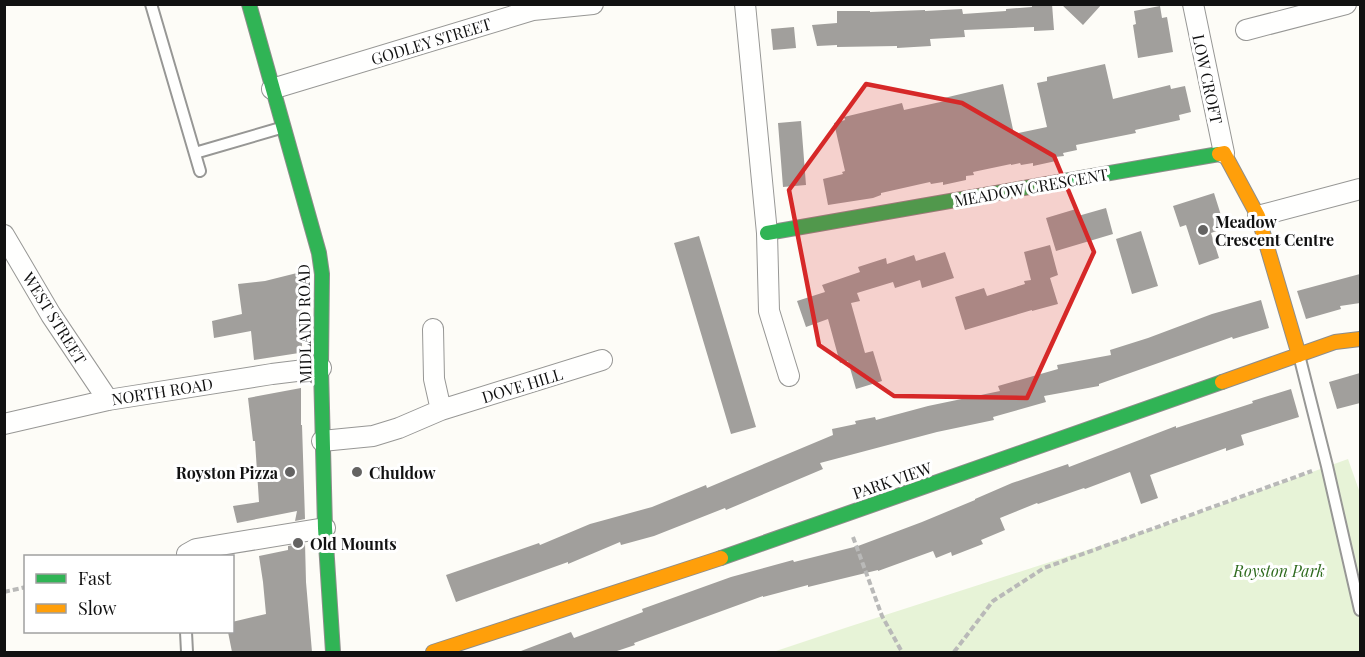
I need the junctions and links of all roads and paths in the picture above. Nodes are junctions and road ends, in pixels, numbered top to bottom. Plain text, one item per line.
1 (151, 4) edge
2 (249, 4) edge
3 (593, 4) edge
4 (745, 4) edge
5 (1192, 4) edge
6 (1346, 4) edge
7 (1246, 30) dead end
8 (273, 89) junction
9 (284, 126) junction
10 (195, 153) junction
11 (1224, 153) junction
12 (200, 171) dead end
13 (1360, 189) edge
14 (1258, 216) junction
15 (767, 233) junction
16 (4, 235) edge
17 (433, 329) dead end
18 (1360, 339) edge
19 (1299, 355) junction
20 (602, 360) dead end
21 (321, 368) junction
22 (789, 376) dead end
23 (108, 400) junction
24 (441, 410) junction
25 (4, 424) edge
26 (322, 441) junction
27 (1327, 466) junction
28 (845, 514) junction
29 (325, 528) junction
30 (186, 555) edge
31 (24, 587) edge
32 (4, 592) edge
33 (1360, 610) edge
34 (186, 633) edge
35 (187, 652) edge
36 (333, 652) edge
37 (433, 652) edge
38 (902, 652) edge
39 (954, 652) edge

1 - 10 lane
2 - 8 street, MIDLAND ROAD
3 - 8 street, GODLEY STREET
4 - 15 street
5 - 11 street, LOW CROFT
6 - 7 street
8 - 9 street, MIDLAND ROAD
9 - 10 lane
9 - 21 street, MIDLAND ROAD
10 - 12 lane
11 - 14 street
11 - 15 street, MEADOW CRESCENT
13 - 14 street
14 - 19 street
15 - 22 street
16 - 23 street, WEST STREET
17 - 24 street
18 - 19 street, PARK VIEW
19 - 27 lane
19 - 28 street, PARK VIEW
20 - 24 street, DOVE HILL
21 - 23 street, NORTH ROAD
21 - 26 street, MIDLAND ROAD
23 - 25 street, NORTH ROAD
24 - 26 street, DOVE HILL
26 - 29 street, MIDLAND ROAD
27 - 33 lane
27 - 39 path
28 - 37 street, PARK VIEW
28 - 38 path
29 - 30 street
29 - 36 street, MIDLAND ROAD
31 - 32 path
34 - 35 lane

